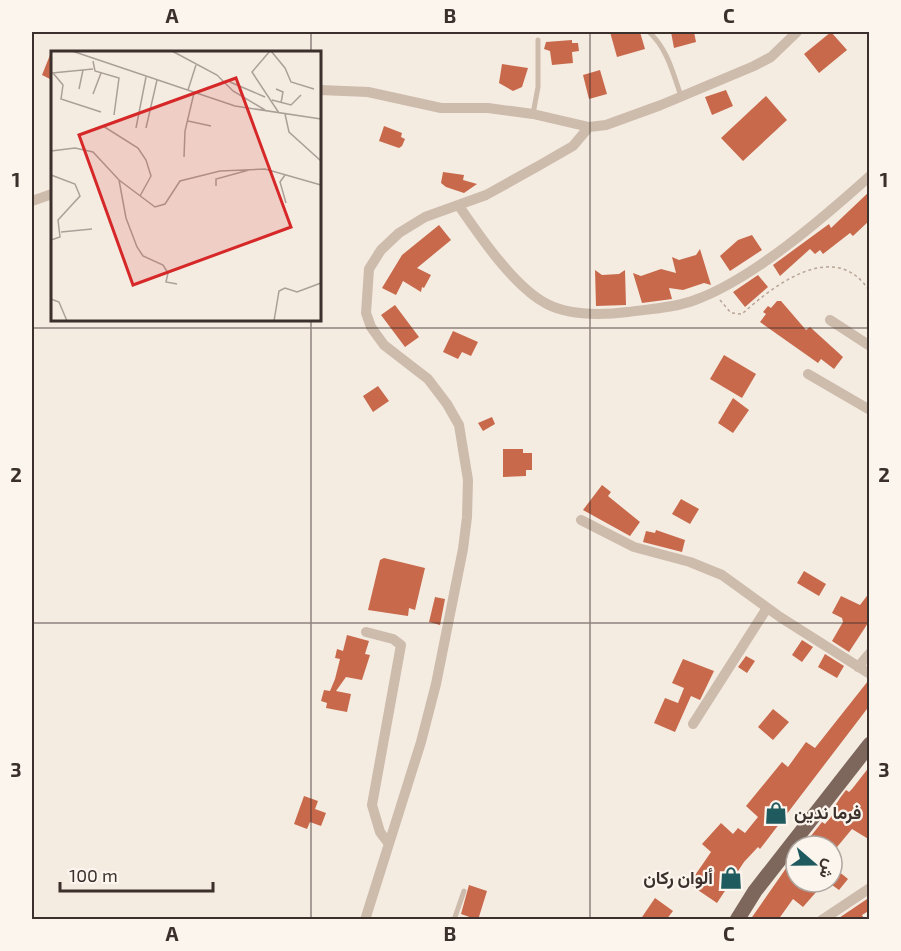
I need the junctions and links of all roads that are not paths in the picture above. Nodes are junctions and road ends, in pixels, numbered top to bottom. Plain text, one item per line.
1 (649, 32) edge
2 (797, 32) edge
3 (538, 40) dead end
4 (321, 90) edge
5 (681, 96) junction
6 (533, 114) junction
7 (589, 127) junction
8 (870, 176) edge
9 (51, 194) edge
10 (32, 201) edge
11 (459, 206) junction
12 (830, 320) dead end
13 (870, 346) edge
14 (808, 374) dead end
15 (870, 410) edge
16 (581, 520) dead end
17 (767, 608) junction
18 (366, 632) dead end
19 (870, 654) edge
20 (858, 667) junction
21 (870, 674) edge
22 (693, 724) dead end
23 (870, 744) edge
24 (389, 844) junction
25 (870, 888) edge
26 (464, 891) dead end
27 (365, 920) edge
28 (453, 920) edge
29 (737, 920) edge
30 (822, 920) edge

1 - 5 lane
2 - 5 street
3 - 6 lane
4 - 6 street
5 - 7 street
6 - 7 street
7 - 11 street
8 - 11 street
9 - 10 street
11 - 24 street
12 - 13 street
14 - 15 street
16 - 17 street
17 - 20 street
17 - 22 street
18 - 24 street
19 - 20 street
20 - 21 street
23 - 29 main road
24 - 27 street
25 - 30 street
26 - 28 lane

